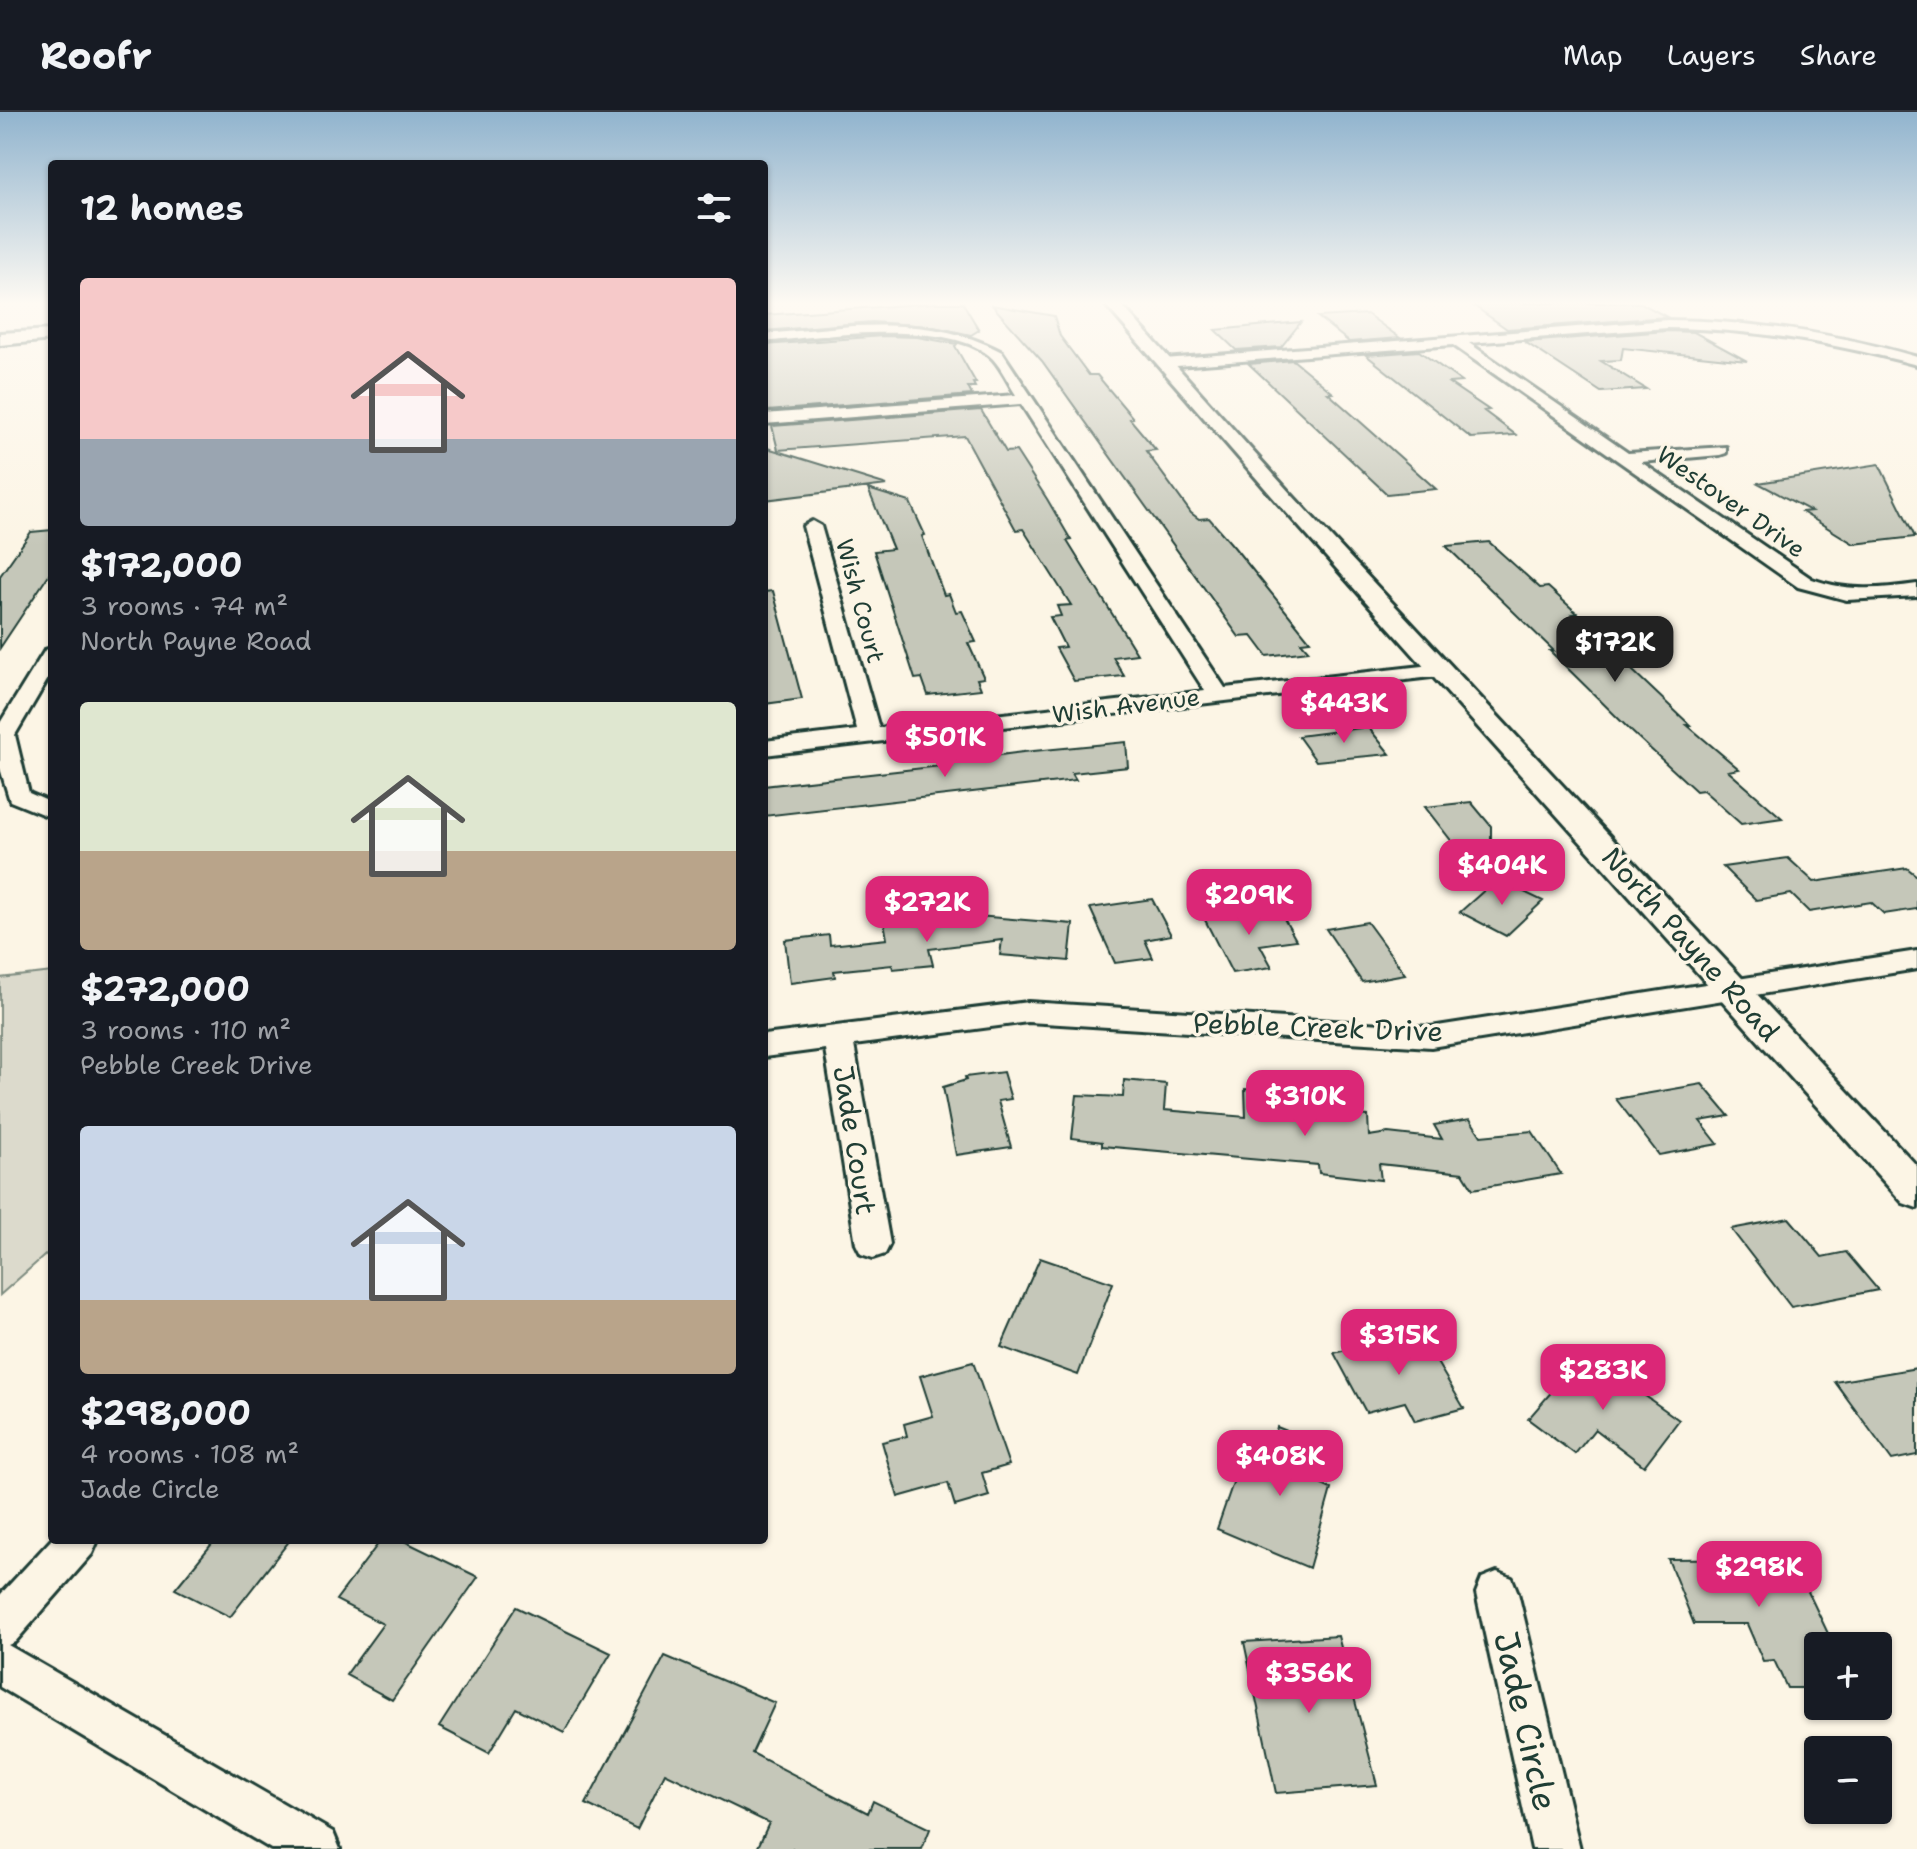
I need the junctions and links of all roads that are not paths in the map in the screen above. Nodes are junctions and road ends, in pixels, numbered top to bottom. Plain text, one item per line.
1 (1016, 384) edge
2 (1183, 384) edge
3 (1519, 384) edge
4 (1026, 399) junction
5 (768, 419) edge
6 (1720, 450) dead end
7 (1627, 458) junction
8 (812, 526) dead end
9 (1917, 590) edge
10 (48, 661) edge
11 (1440, 670) junction
12 (1219, 695) junction
13 (870, 736) junction
14 (768, 748) edge
15 (48, 810) edge
16 (1917, 960) edge
17 (1735, 991) junction
18 (838, 1035) junction
19 (768, 1045) edge
20 (1917, 1192) edge
21 (873, 1244) dead end
22 (74, 1544) edge
23 (1497, 1593) dead end
24 (0, 1627) edge
25 (0, 1663) edge
26 (316, 1849) edge
27 (1556, 1849) edge

1 - 4 street
2 - 11 street, North Payne Road
3 - 7 street, Westover Drive
4 - 5 street
4 - 12 street
6 - 7 street
7 - 9 street, Westover Drive
8 - 13 street, Wish Court
10 - 15 street
11 - 12 street, Wish Avenue
11 - 17 street, North Payne Road
12 - 13 street, Wish Avenue
13 - 14 street, Wish Avenue
16 - 17 street, Pebble Creek Drive
17 - 18 street, Pebble Creek Drive
17 - 20 street, North Payne Road
18 - 19 street, Pebble Creek Drive
18 - 21 street, Jade Court
22 - 24 street
23 - 27 street, Jade Circle
25 - 26 street

